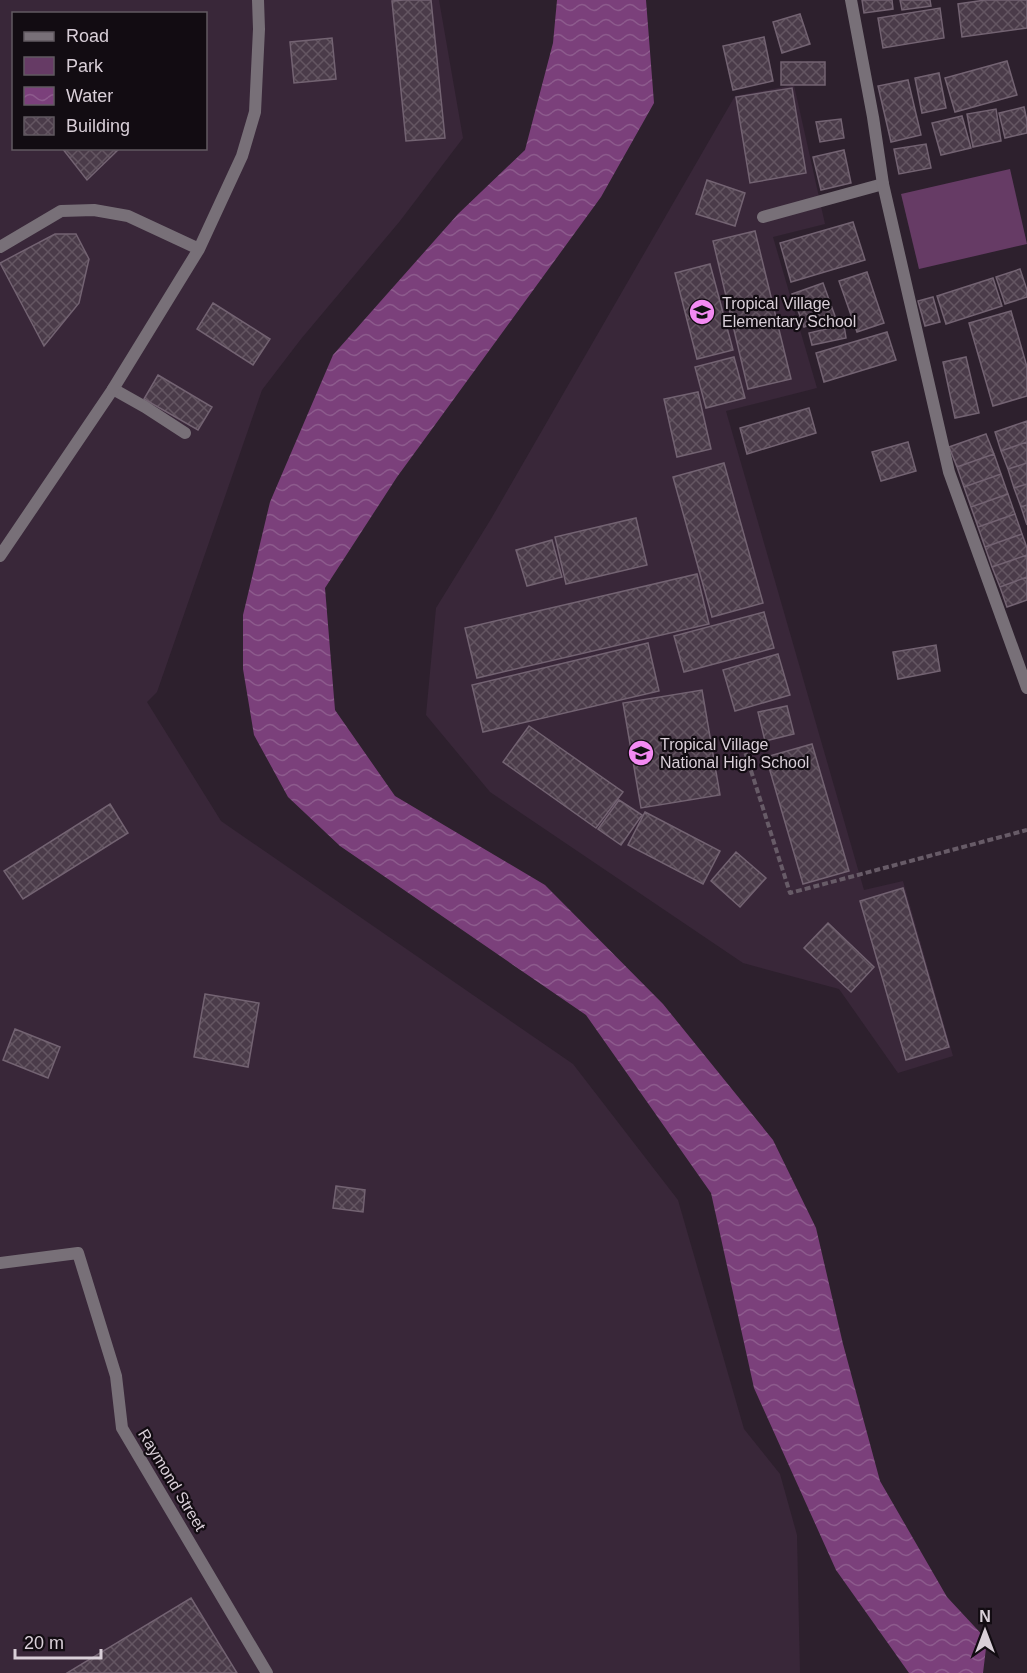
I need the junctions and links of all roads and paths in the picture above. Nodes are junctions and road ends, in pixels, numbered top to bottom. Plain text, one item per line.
1 (258, 0) edge
2 (851, 0) edge
3 (883, 184) junction
4 (763, 217) dead end
5 (0, 247) edge
6 (199, 249) junction
7 (113, 389) junction
8 (185, 433) dead end
9 (0, 556) edge
10 (1027, 688) edge
11 (740, 736) dead end
12 (1027, 830) edge
13 (0, 1263) edge
14 (267, 1673) edge

1 - 6 street
2 - 3 street
3 - 4 street
3 - 10 street
5 - 6 street
6 - 7 street
7 - 8 street
7 - 9 street
11 - 12 path
13 - 14 street, Raymond Street

